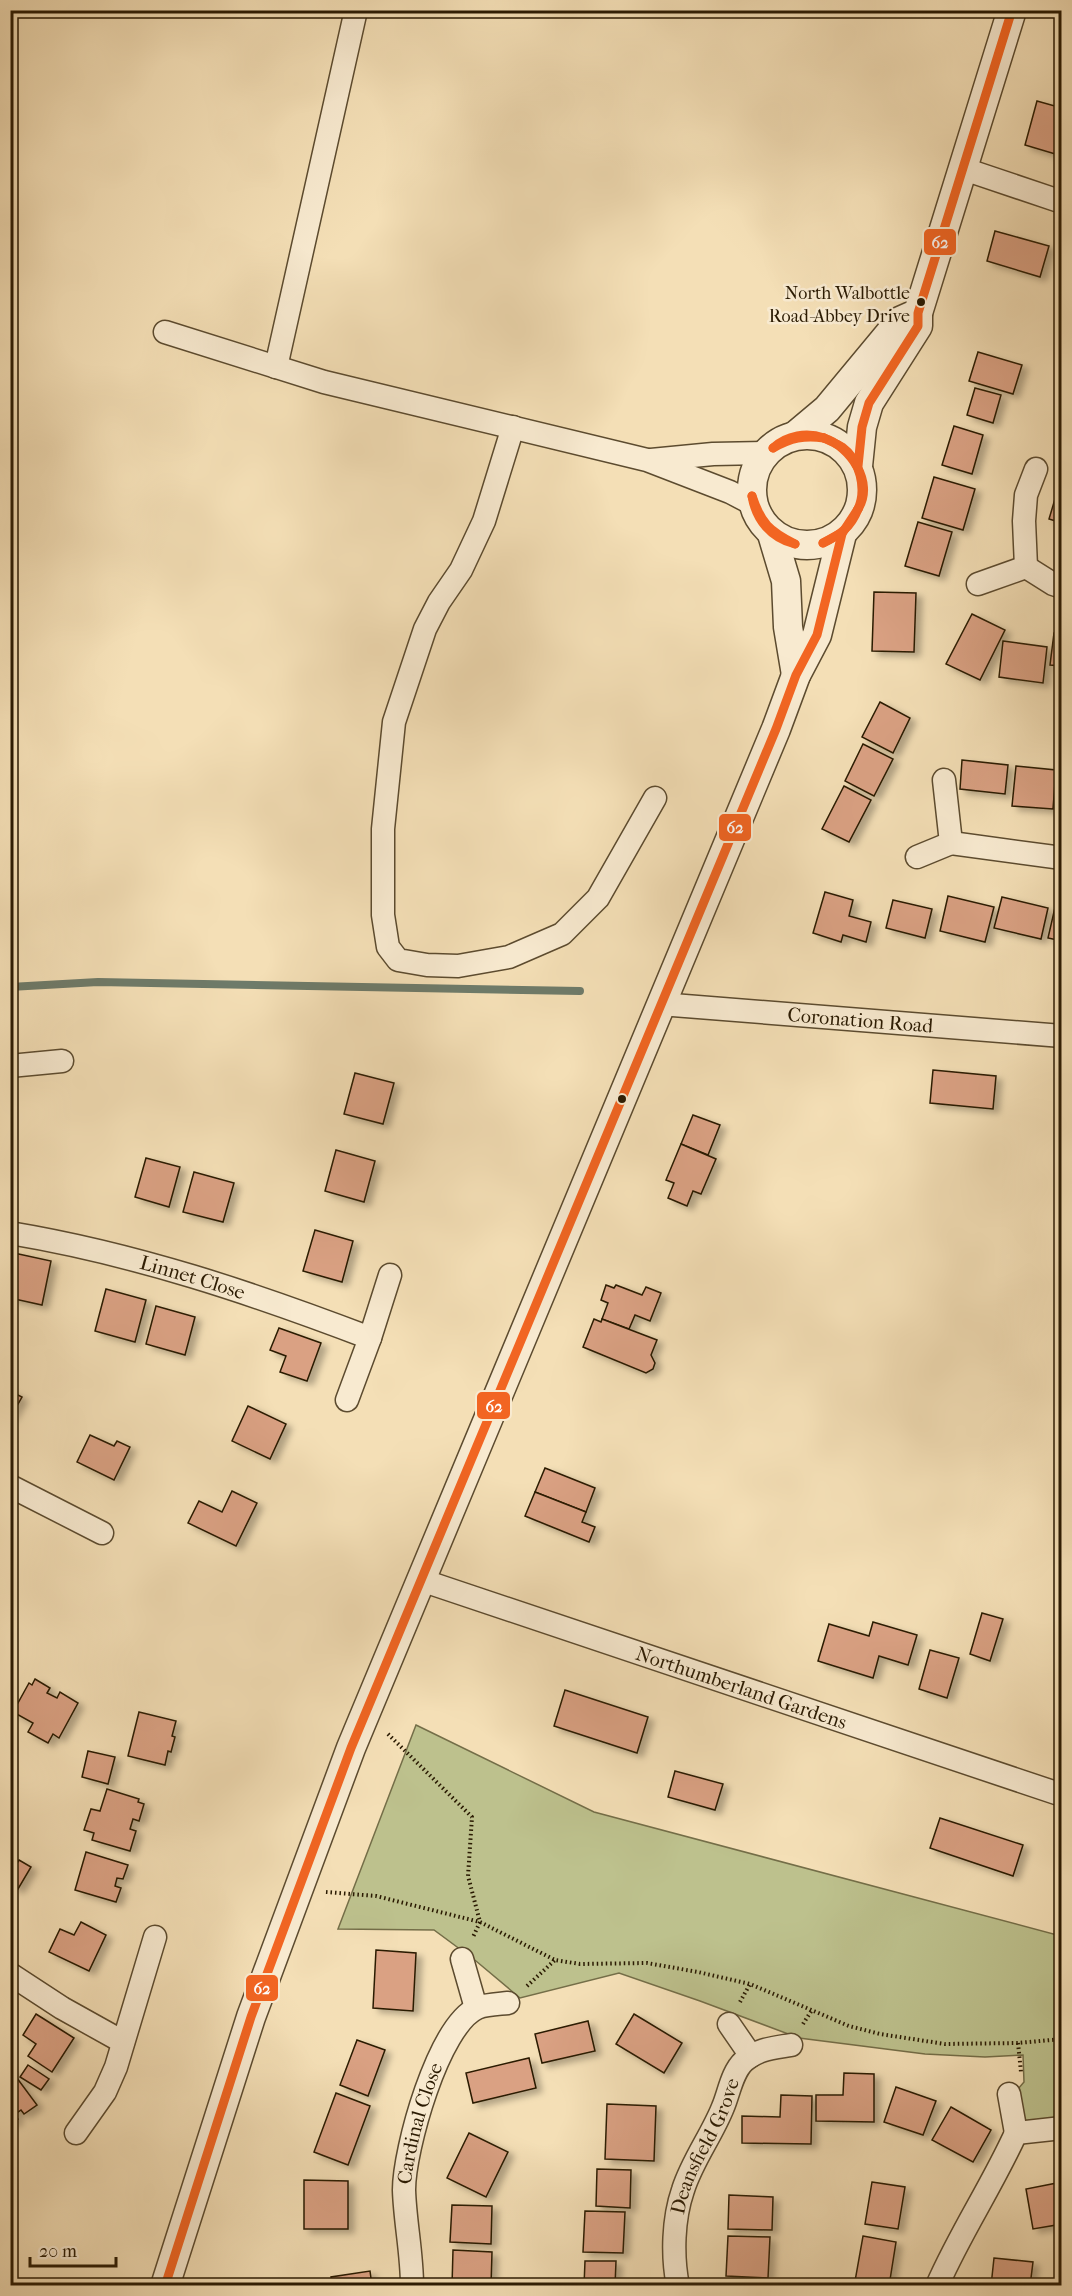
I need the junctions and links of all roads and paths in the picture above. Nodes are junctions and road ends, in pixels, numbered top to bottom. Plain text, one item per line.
1 (356, 10) edge
2 (1012, 10) edge
3 (961, 168) junction
4 (1062, 202) edge
5 (918, 313) junction
6 (165, 332) dead end
7 (276, 367) junction
8 (513, 427) junction
9 (796, 435) junction
10 (765, 453) junction
11 (647, 460) junction
12 (858, 466) junction
13 (1035, 469) dead end
14 (753, 504) junction
15 (772, 534) junction
16 (842, 534) junction
17 (1026, 567) junction
18 (978, 585) dead end
19 (1062, 587) edge
20 (796, 675) junction
21 (944, 780) dead end
22 (655, 798) dead end
23 (951, 843) junction
24 (917, 857) dead end
25 (1062, 858) edge
26 (660, 1004) junction
27 (1062, 1036) edge
28 (62, 1061) dead end
29 (10, 1066) edge
30 (10, 1233) edge
31 (390, 1275) dead end
32 (370, 1338) junction
33 (347, 1400) dead end
34 (10, 1486) edge
35 (102, 1533) dead end
36 (421, 1580) junction
37 (366, 1712) junction
38 (1062, 1796) edge
39 (299, 1887) junction
40 (480, 1922) junction
41 (155, 1937) dead end
42 (462, 1959) joint
43 (555, 1960) junction
44 (10, 1974) edge
45 (508, 2003) joint
46 (476, 2008) junction
47 (729, 2024) dead end
48 (1062, 2039) edge
49 (123, 2043) junction
50 (791, 2045) dead end
51 (751, 2056) junction
52 (1009, 2094) dead end
53 (1062, 2128) edge
54 (76, 2133) dead end
55 (1016, 2133) junction
56 (165, 2286) edge
57 (412, 2286) edge
58 (678, 2286) edge
59 (937, 2286) edge

1 - 7 street
2 - 3 street
3 - 4 street
3 - 5 street
5 - 9 street
5 - 12 street
6 - 7 street
7 - 8 street
8 - 11 street
8 - 22 street
9 - 10 street
9 - 12 street
10 - 11 street
10 - 14 street
11 - 14 street
12 - 16 street
13 - 17 street
14 - 15 street
15 - 16 street
15 - 20 street
16 - 20 street
17 - 18 street
17 - 19 street
20 - 26 street
21 - 23 street
23 - 24 street
23 - 25 street
26 - 27 street, Coronation Road
26 - 36 street
28 - 29 street
30 - 32 street, Linnet Close
31 - 32 street
32 - 33 street
34 - 35 street
36 - 37 street
36 - 38 street, Northumberland Gardens
37 - 39 street
37 - 40 path
39 - 40 path
39 - 56 street
40 - 42 path
40 - 43 path
41 - 49 street
42 - 46 street
43 - 45 path
43 - 48 path
44 - 49 street
45 - 46 street
46 - 57 street, Cardinal Close
47 - 51 street
49 - 54 street
50 - 51 street, Deansfield Grove
51 - 58 street, Deansfield Grove
52 - 55 street
53 - 55 street
55 - 59 street

